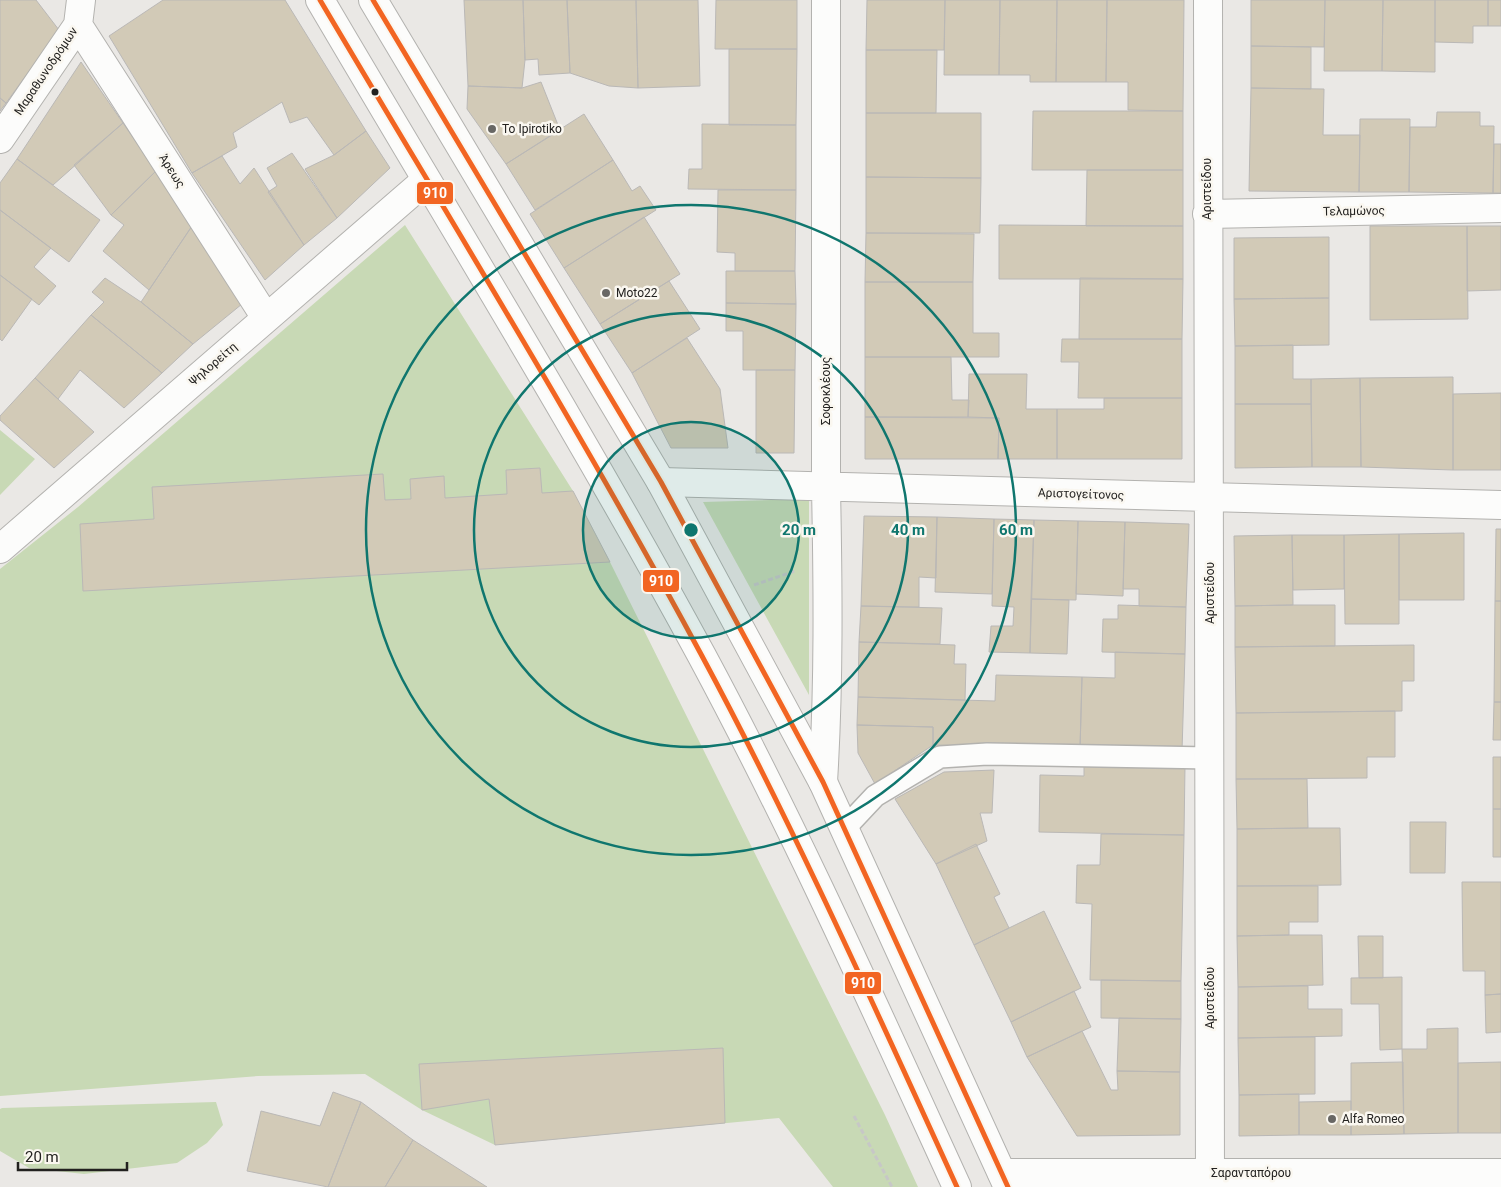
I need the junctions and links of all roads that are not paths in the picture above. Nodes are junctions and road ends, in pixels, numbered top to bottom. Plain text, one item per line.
1 (320, 0) edge
2 (373, 0) edge
3 (826, 0) edge
4 (1208, 0) edge
5 (80, 12) edge
6 (0, 139) edge
7 (426, 180) junction
8 (1501, 208) edge
9 (1207, 214) junction
10 (266, 318) junction
11 (661, 482) junction
12 (826, 488) junction
13 (1210, 498) junction
14 (1501, 505) edge
15 (0, 549) edge
16 (1210, 758) junction
17 (823, 782) junction
18 (844, 829) junction
19 (1501, 1173) edge
20 (1005, 1180) edge
21 (1210, 1180) edge
22 (957, 1187) edge

1 - 7 street
2 - 11 street
3 - 12 street, Σοφοκλέους
4 - 9 street, Αριστείδου
5 - 6 street, Μαραθωνοδρόμων
5 - 10 street, Άρεως
7 - 10 street, Ψηλορείτη
7 - 22 street
8 - 9 street, Τελαμώνος
9 - 13 street, Αριστείδου
10 - 15 street, Ψηλορείτη
11 - 12 street, Αριστογείτονος
11 - 17 street
12 - 13 street, Αριστογείτονος
12 - 17 street, Σοφοκλέους
13 - 14 street, Αριστογείτονος
13 - 16 street, Αριστείδου
16 - 18 lane
16 - 21 street, Αριστείδου
17 - 18 street
18 - 20 street
19 - 21 street, Σαρανταπόρου
20 - 21 street, Σαρανταπόρου

